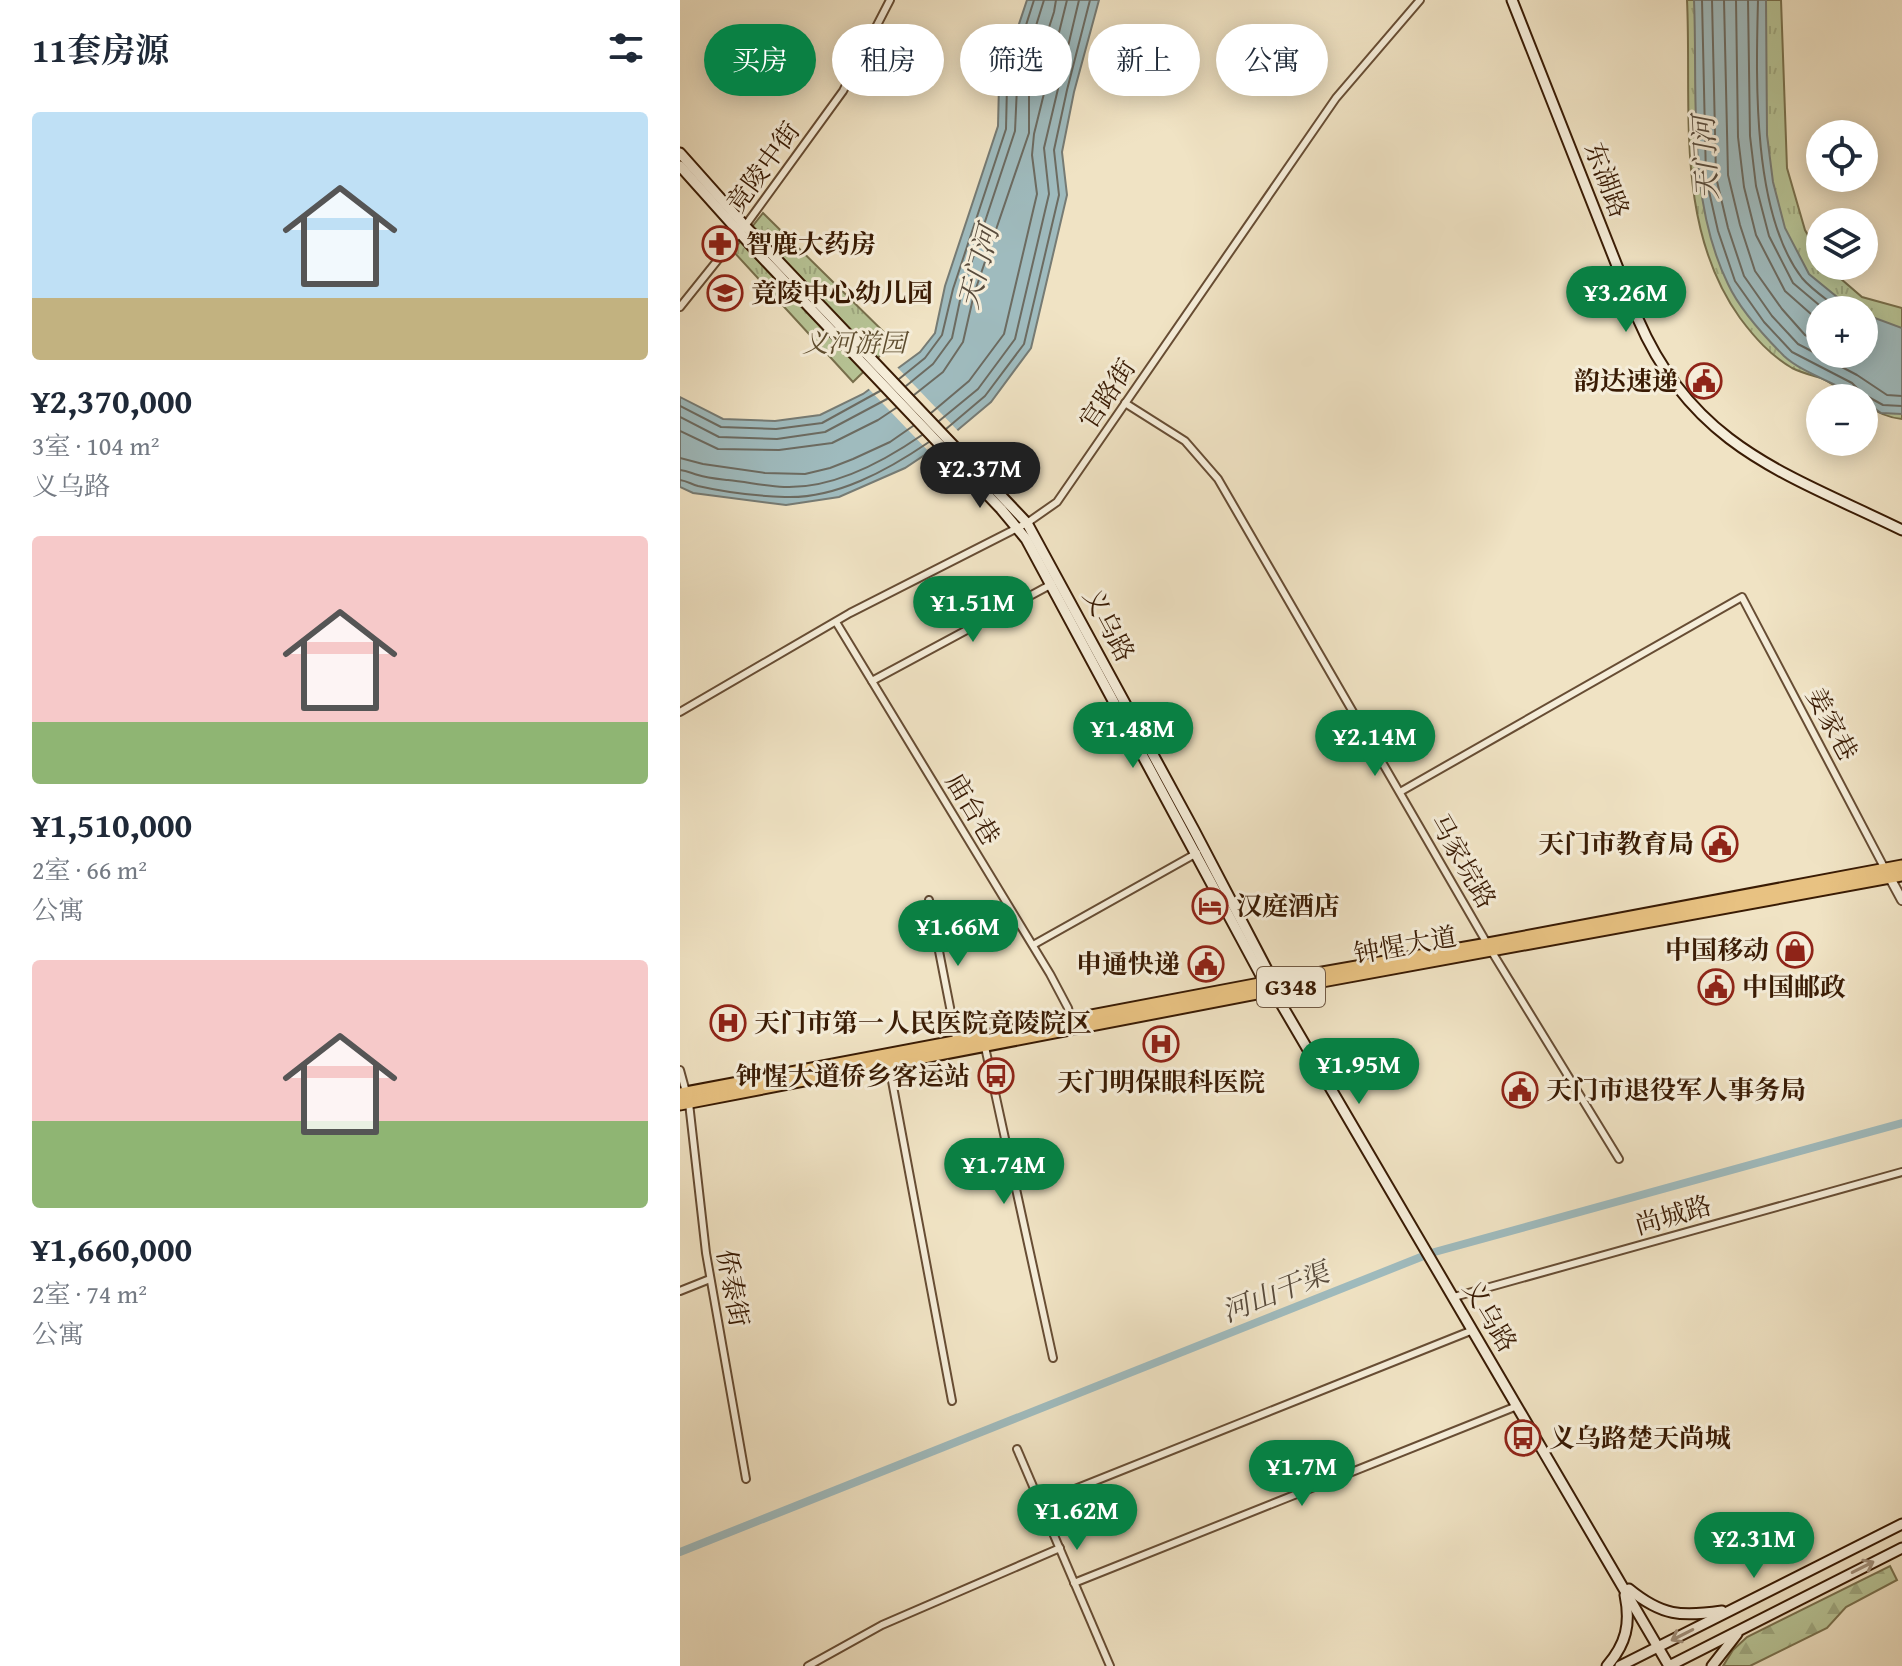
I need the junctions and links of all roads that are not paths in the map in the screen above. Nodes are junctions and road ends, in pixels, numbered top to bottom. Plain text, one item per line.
1 (890, 0) edge
2 (1420, 0) edge
3 (1512, 0) edge
4 (1519, 0) edge
5 (680, 153) edge
6 (680, 166) edge
7 (742, 230) junction
8 (680, 307) edge
9 (1125, 403) junction
10 (1022, 526) junction
11 (1902, 527) edge
12 (1055, 582) junction
13 (836, 622) junction
14 (872, 681) junction
15 (680, 712) edge
16 (1400, 792) junction
17 (1200, 851) junction
18 (1902, 859) edge
19 (1902, 866) edge
20 (1892, 875) edge
21 (929, 900) dead end
22 (1902, 900) edge
23 (1624, 923) junction
24 (1033, 945) junction
25 (1490, 948) junction
26 (1270, 985) junction
27 (1200, 1000) junction
28 (1071, 1018) junction
29 (956, 1040) junction
30 (985, 1050) junction
31 (890, 1068) junction
32 (680, 1070) edge
33 (684, 1098) edge
34 (1619, 1159) dead end
35 (1902, 1172) edge
36 (710, 1279) junction
37 (680, 1291) edge
38 (1454, 1297) junction
39 (1473, 1330) junction
40 (1053, 1358) dead end
41 (952, 1401) dead end
42 (1517, 1405) junction
43 (1017, 1449) dead end
44 (746, 1479) dead end
45 (1040, 1503) junction
46 (1902, 1524) edge
47 (1060, 1548) junction
48 (1902, 1548) edge
49 (1074, 1583) junction
50 (1623, 1584) junction
51 (1730, 1610) junction
52 (1740, 1630) junction
53 (1658, 1647) junction
54 (808, 1666) edge
55 (1110, 1666) edge
56 (1607, 1666) edge
57 (1620, 1666) edge
58 (1669, 1666) edge
59 (1712, 1666) edge

1 - 7 street, 竟陵中街
2 - 9 street, 官路街
3 - 11 main road, 东湖路
4 - 11 main road, 东湖路
5 - 7 main road
6 - 7 main road
7 - 8 street, 竟陵中街
7 - 10 main road, 义乌路
9 - 10 street, 官路街
9 - 16 street, 马家垸路
10 - 12 main road, 义乌路
10 - 13 street, 官路街
12 - 14 street
12 - 17 main road, 义乌路
13 - 14 street, 庙台巷
13 - 15 street, 官路街
14 - 24 street, 庙台巷
16 - 20 street, 姜家巷
16 - 25 street, 马家垸路
17 - 24 street
17 - 26 main road, 义乌路
18 - 20 highway
19 - 20 highway, 钟惺大道 / G348
20 - 22 street
20 - 23 highway, 钟惺大道 / G348
20 - 23 highway, 钟惺大道 / G348
21 - 29 street
23 - 25 highway, 钟惺大道 / G348
24 - 28 street, 庙台巷
25 - 26 highway, 钟惺大道 / G348
25 - 34 street, 马家垸路
26 - 27 highway, 钟惺大道 / G348
26 - 38 main road, 义乌路
27 - 28 highway, 钟惺大道 / G348
27 - 30 highway, 钟惺大道 / G348
28 - 29 highway, 钟惺大道 / G348
29 - 33 highway, 钟惺大道 / G348
30 - 31 highway, 钟惺大道 / G348
30 - 40 street
31 - 33 highway, 钟惺大道 / G348
31 - 41 street
32 - 33 street, 侨泰街
33 - 36 street, 侨泰街
35 - 38 street, 尚城路
36 - 37 street
36 - 44 street, 侨泰街
38 - 39 main road, 义乌路
39 - 42 main road, 义乌路
39 - 45 street
42 - 49 street
42 - 50 main road, 义乌路
43 - 45 street
45 - 47 street
46 - 51 main road
47 - 49 street
47 - 54 street
52 -> 48 main road
49 - 55 street
50 - 51 main road
50 - 53 main road, 义乌路
50 - 56 main road
51 -> 53 main road
52 - 58 main road
52 - 59 main road
53 - 57 main road
53 - 58 main road, 义乌路

